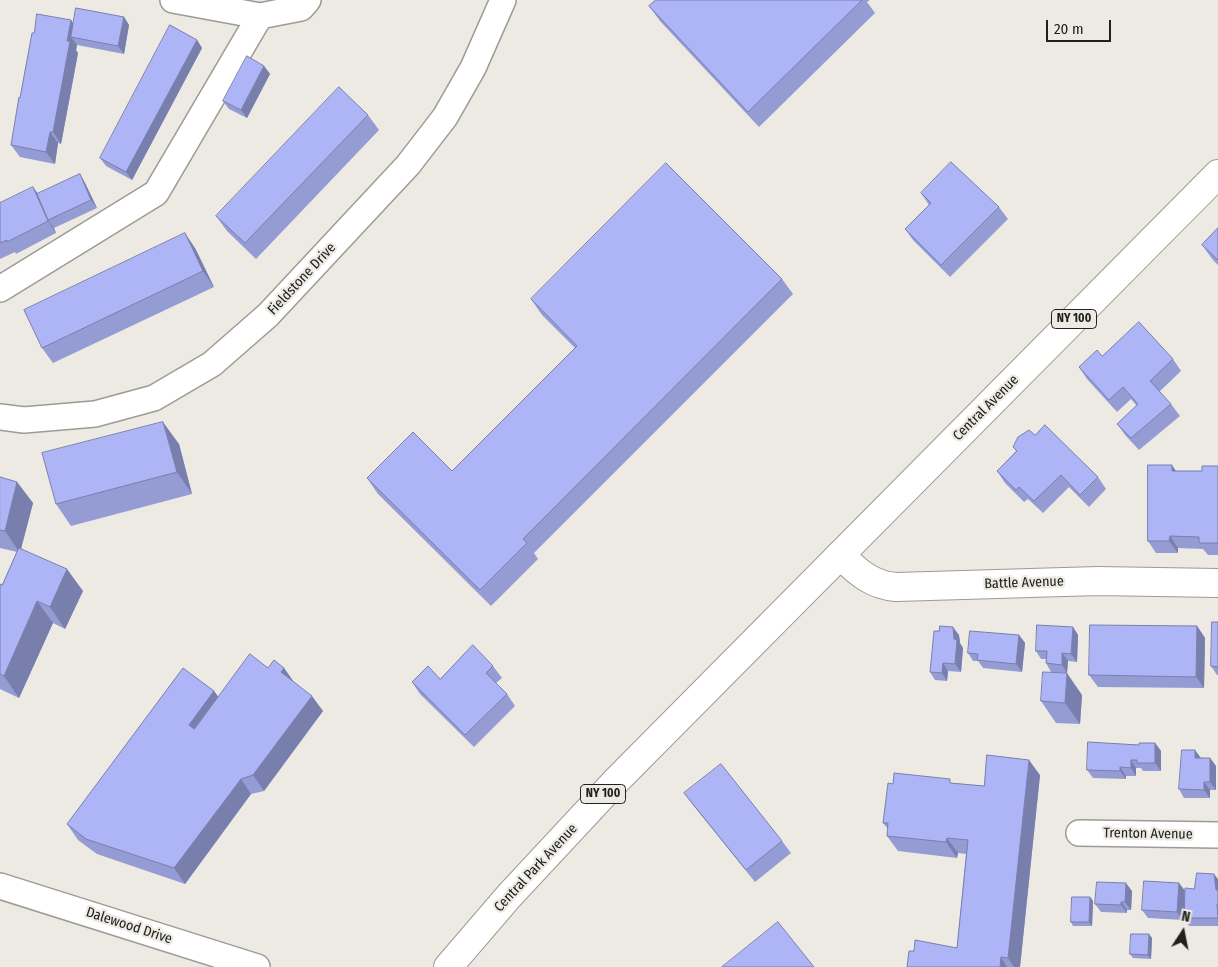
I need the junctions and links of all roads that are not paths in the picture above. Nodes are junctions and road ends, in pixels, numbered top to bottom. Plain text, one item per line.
1 (173, 0) edge
2 (308, 0) edge
3 (503, 0) edge
4 (260, 16) junction
5 (1218, 174) edge
6 (0, 289) edge
7 (0, 417) edge
8 (840, 555) junction
9 (1218, 583) edge
10 (753, 643) joint
11 (1079, 834) dead end
12 (1218, 835) edge
13 (0, 886) edge
14 (257, 967) edge
15 (448, 967) edge

1 - 4 street
2 - 4 street
3 - 7 street, Fieldstone Drive
4 - 6 street
5 - 8 main road, Central Avenue / NY 100
8 - 9 main road, Battle Avenue
8 - 10 main road, Central Avenue / NY 100
10 - 15 main road, Central Park Avenue / NY 100
11 - 12 street, Trenton Avenue
13 - 14 street, Dalewood Drive

